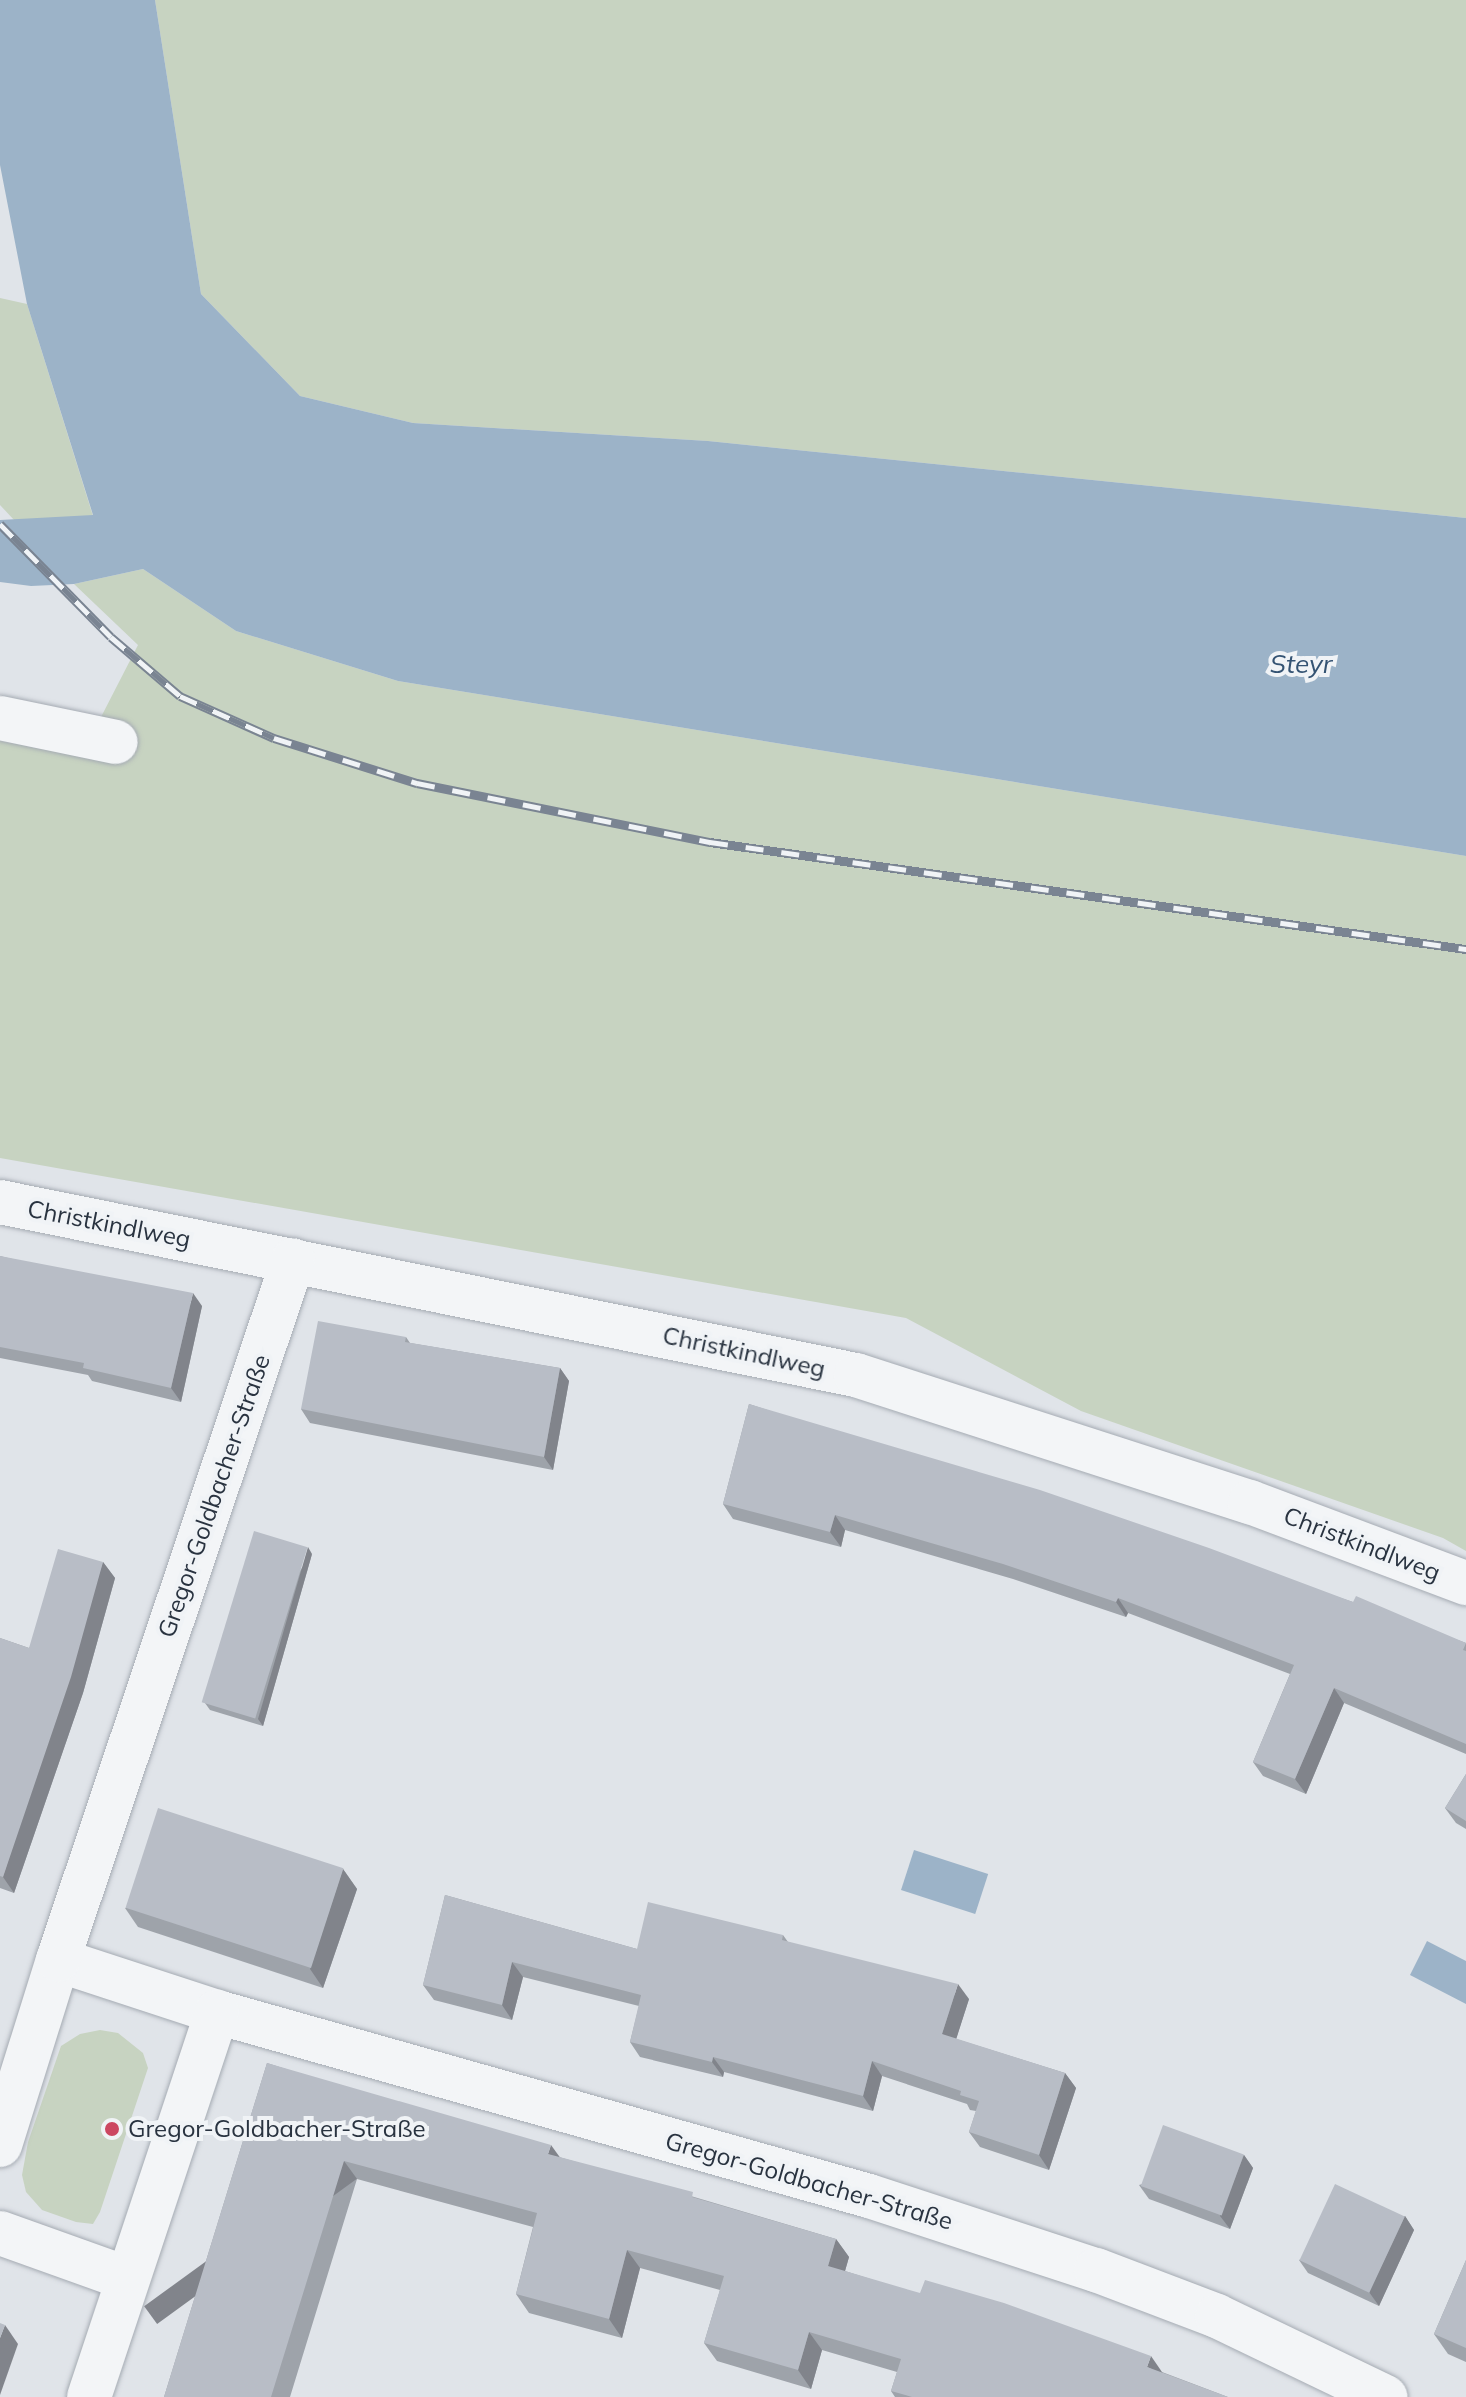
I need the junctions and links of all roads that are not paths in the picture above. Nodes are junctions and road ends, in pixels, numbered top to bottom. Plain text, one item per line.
1 (0, 718) edge
2 (116, 742) dead end
3 (0, 1202) edge
4 (293, 1260) junction
5 (1466, 1583) edge
6 (58, 1960) junction
7 (217, 2012) junction
8 (0, 2145) edge
9 (0, 2233) edge
10 (126, 2278) junction
11 (89, 2397) edge
12 (1385, 2397) edge

1 - 2 street
3 - 4 street, Christkindlweg
4 - 5 street, Christkindlweg
4 - 6 street, Gregor-Goldbacher-Straße
6 - 7 street, Gregor-Goldbacher-Straße
6 - 8 street, Gregor-Goldbacher-Straße
7 - 10 street
7 - 12 street, Gregor-Goldbacher-Straße
9 - 10 street
10 - 11 street

